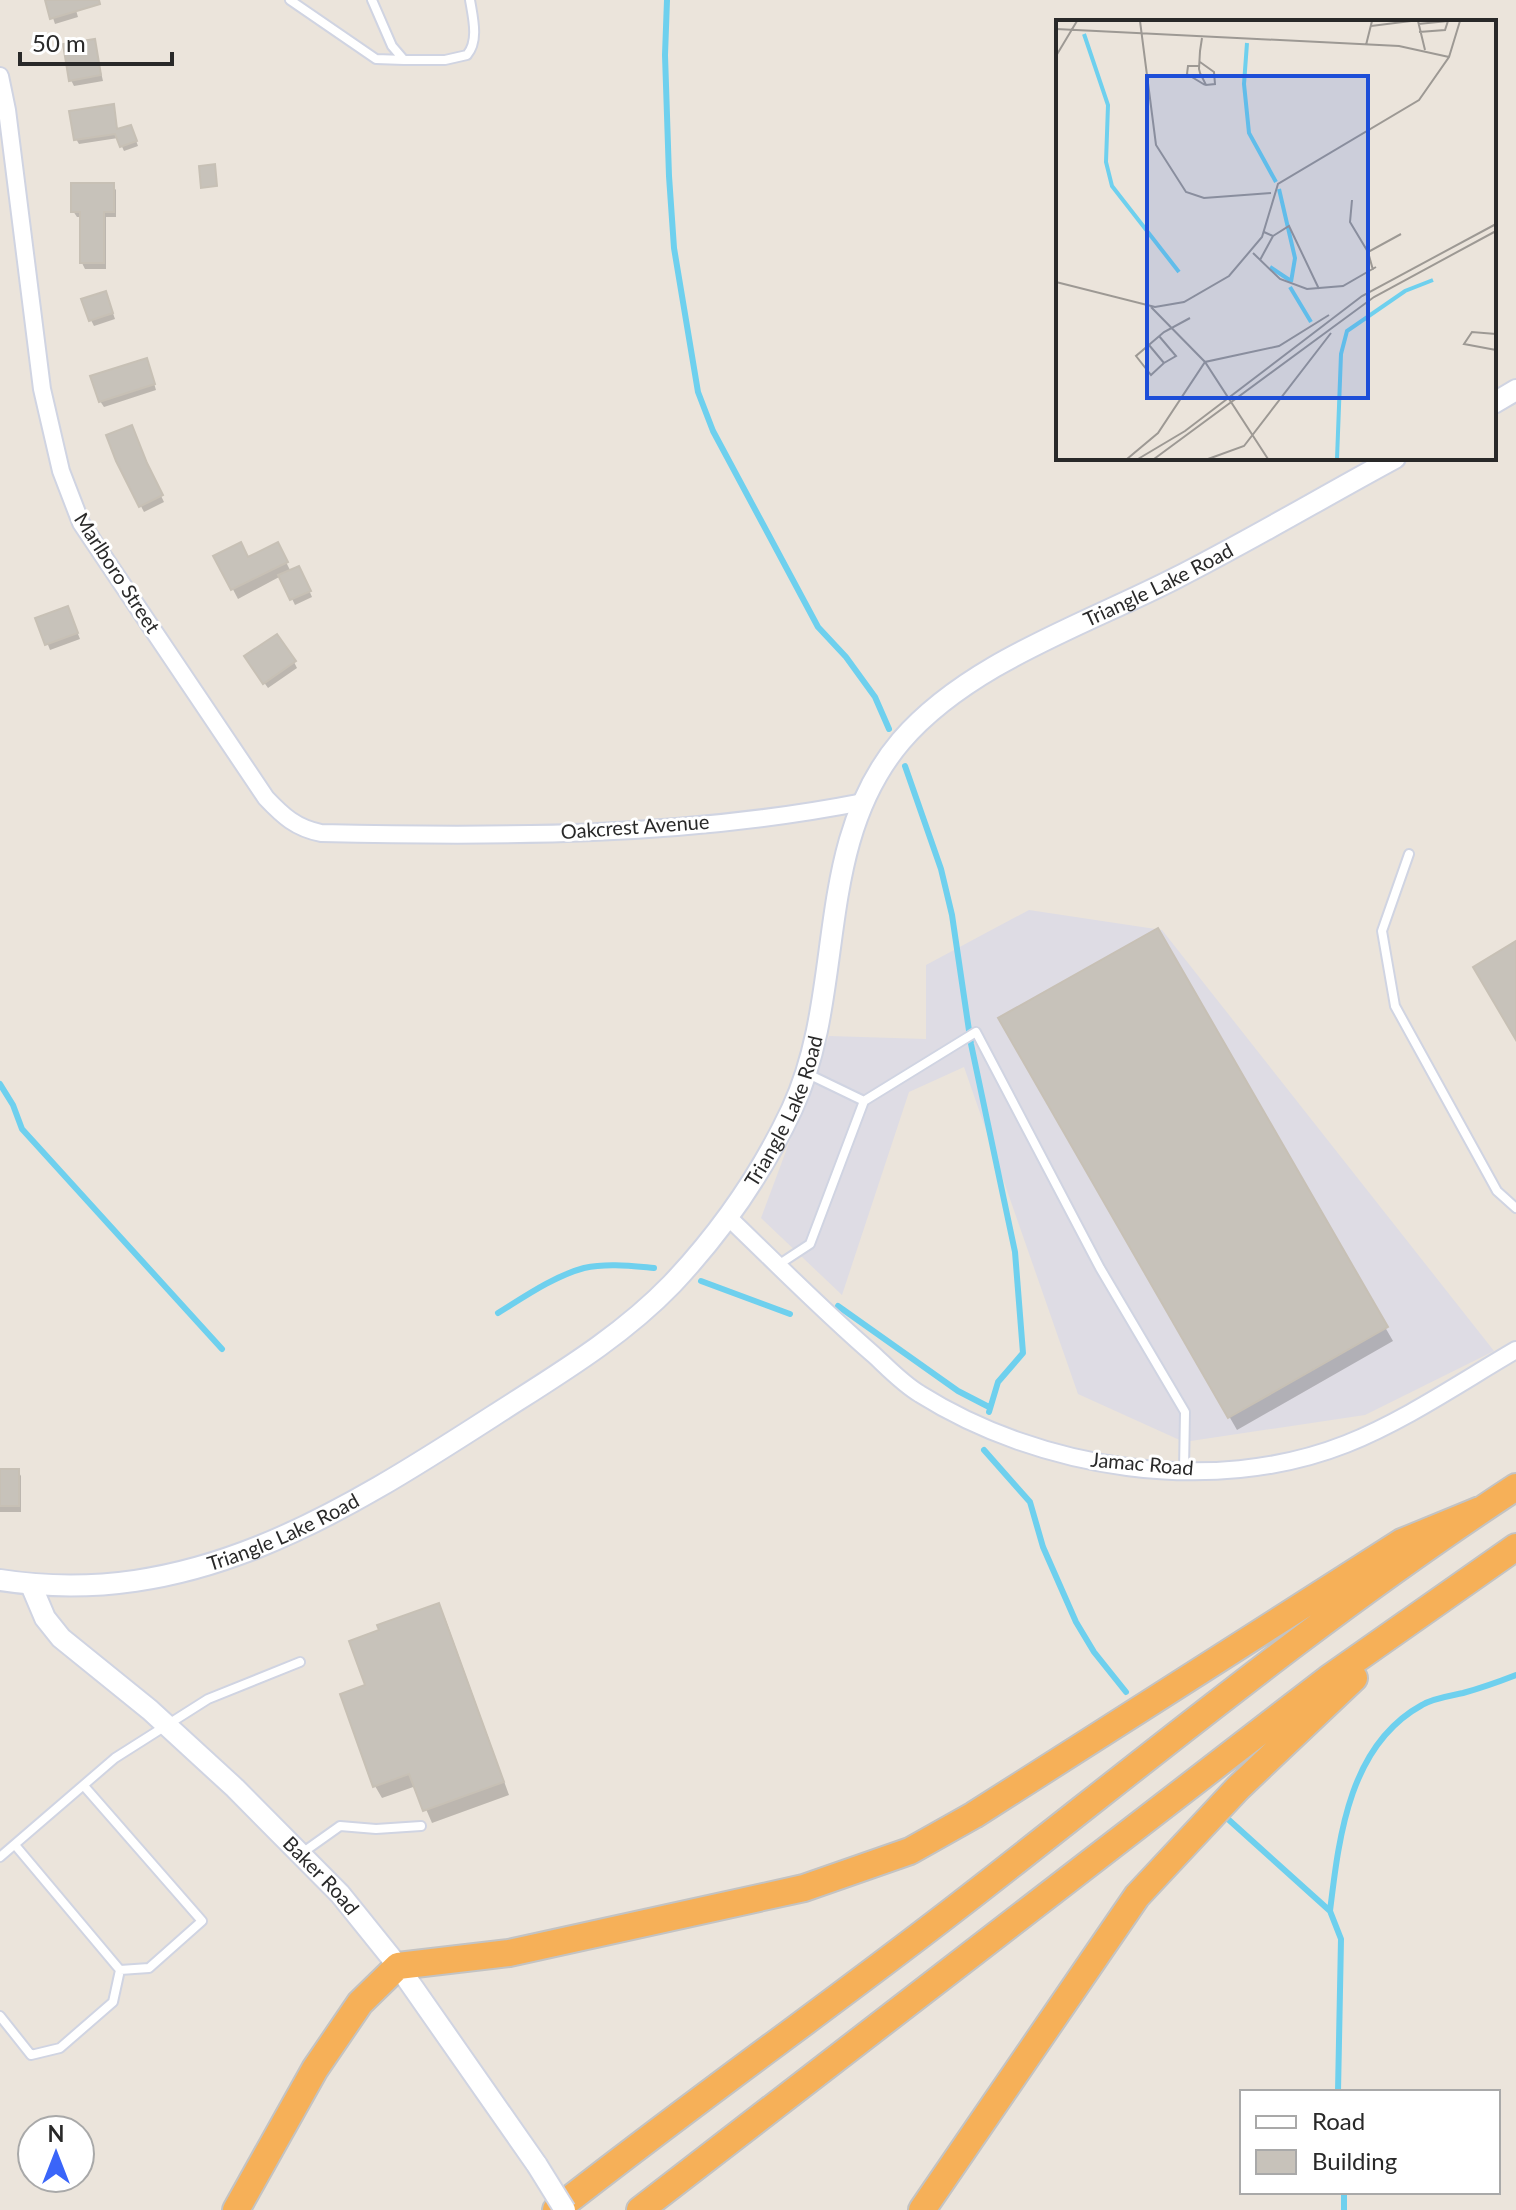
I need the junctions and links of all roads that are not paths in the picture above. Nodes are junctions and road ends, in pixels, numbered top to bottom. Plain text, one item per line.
1 (290, 0) edge
2 (372, 0) edge
3 (470, 0) edge
4 (404, 60) junction
5 (0, 76) edge
6 (1516, 390) edge
7 (1496, 402) edge
8 (1391, 460) edge
9 (863, 802) junction
10 (405, 835) joint
11 (1409, 854) dead end
12 (805, 1073) junction
13 (864, 1101) junction
14 (1516, 1208) edge
15 (728, 1217) junction
16 (778, 1265) junction
17 (1516, 1350) edge
18 (1184, 1470) junction
19 (1516, 1487) edge
20 (1480, 1510) junction
21 (1516, 1547) edge
22 (0, 1580) edge
23 (31, 1585) junction
24 (1430, 1606) junction
25 (300, 1662) dead end
26 (168, 1726) junction
27 (84, 1786) junction
28 (421, 1826) dead end
29 (15, 1845) junction
30 (301, 1853) junction
31 (0, 1857) edge
32 (398, 1966) junction
33 (120, 1970) junction
34 (0, 2016) edge
35 (236, 2210) edge
36 (556, 2210) edge
37 (565, 2210) edge
38 (640, 2210) edge
39 (922, 2210) edge

1 - 4 lane
2 - 4 lane
3 - 4 lane
5 - 10 street, Marlboro Street
6 - 7 street
8 - 9 street, Triangle Lake Road
9 - 10 street, Oakcrest Avenue
9 - 12 street, Triangle Lake Road
11 - 14 lane
12 - 13 lane
12 - 15 street, Triangle Lake Road
13 - 16 lane
13 - 18 lane
15 - 16 street, Jamac Road
15 - 23 street, Triangle Lake Road
16 - 18 street, Jamac Road
17 - 18 street, Jamac Road
19 - 20 highway
20 - 32 highway
20 - 36 highway
21 - 24 highway
22 - 23 street, Triangle Lake Road
23 - 26 street, Baker Road
24 - 38 highway
24 - 39 highway
25 - 26 lane
26 - 27 lane
26 - 30 street, Baker Road
27 - 29 lane
27 - 33 lane
28 - 30 lane
29 - 31 lane
29 - 33 lane
30 - 32 street, Baker Road
32 - 35 highway
32 - 37 street, Baker Road, bridge
33 - 34 lane

